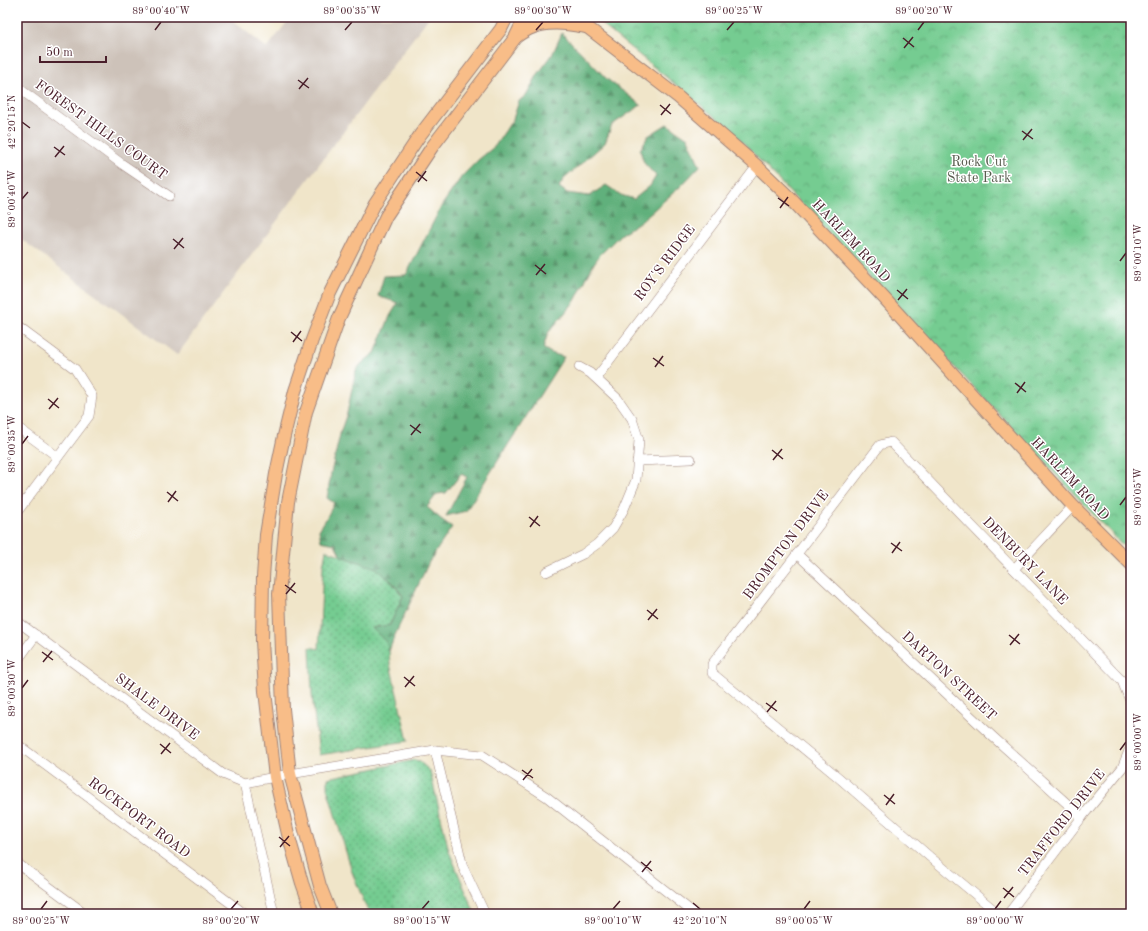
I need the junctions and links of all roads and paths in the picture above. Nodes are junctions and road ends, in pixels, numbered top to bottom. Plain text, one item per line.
1 (525, 17) edge
2 (574, 17) edge
3 (580, 17) edge
4 (504, 21) edge
5 (588, 28) junction
6 (515, 38) junction
7 (17, 87) edge
8 (757, 166) junction
9 (169, 196) dead end
10 (17, 326) edge
11 (579, 367) dead end
12 (596, 378) junction
13 (17, 427) edge
14 (891, 442) joint
15 (58, 457) junction
16 (691, 459) dead end
17 (638, 460) junction
18 (1073, 506) junction
19 (17, 512) edge
20 (798, 554) junction
21 (1131, 564) edge
22 (1014, 569) junction
23 (546, 572) dead end
24 (17, 621) edge
25 (36, 635) junction
26 (17, 661) edge
27 (1131, 704) edge
28 (17, 744) edge
29 (1131, 746) edge
30 (435, 750) junction
31 (290, 774) junction
32 (275, 777) junction
33 (245, 783) junction
34 (1082, 817) junction
35 (17, 863) edge
36 (86, 914) edge
37 (245, 914) edge
38 (274, 914) edge
39 (313, 914) edge
40 (331, 914) edge
41 (485, 914) edge
42 (695, 914) edge
43 (1000, 914) edge
44 (1008, 914) edge

1 - 6 main road
2 - 5 main road, HARLEM ROAD
3 - 5 main road
4 - 32 main road
5 - 6 main road
5 - 8 main road, HARLEM ROAD
6 - 31 main road
7 - 9 street, FOREST HILLS COURT
8 - 12 street, ROY'S RIDGE
8 - 18 main road, HARLEM ROAD
10 - 15 street
11 - 12 street
12 - 17 street
13 - 15 street
14 - 20 street, BROMPTON DRIVE
14 - 22 street, DENBURY LANE
15 - 19 street
16 - 17 street
17 - 23 street
18 - 21 main road, HARLEM ROAD
18 - 22 street
20 - 34 street, DARTON STREET
20 - 43 street, BROMPTON DRIVE
22 - 27 street, DENBURY LANE
24 - 25 street, SHALE DRIVE
25 - 26 street
25 - 33 street, SHALE DRIVE
28 - 37 street, ROCKPORT ROAD
29 - 34 street, TRAFFORD DRIVE
30 - 31 street
30 - 41 street
30 - 42 street
31 - 32 street
31 - 40 main road
32 - 33 street
32 - 39 main road
33 - 38 street
34 - 44 street, TRAFFORD DRIVE
35 - 36 street

